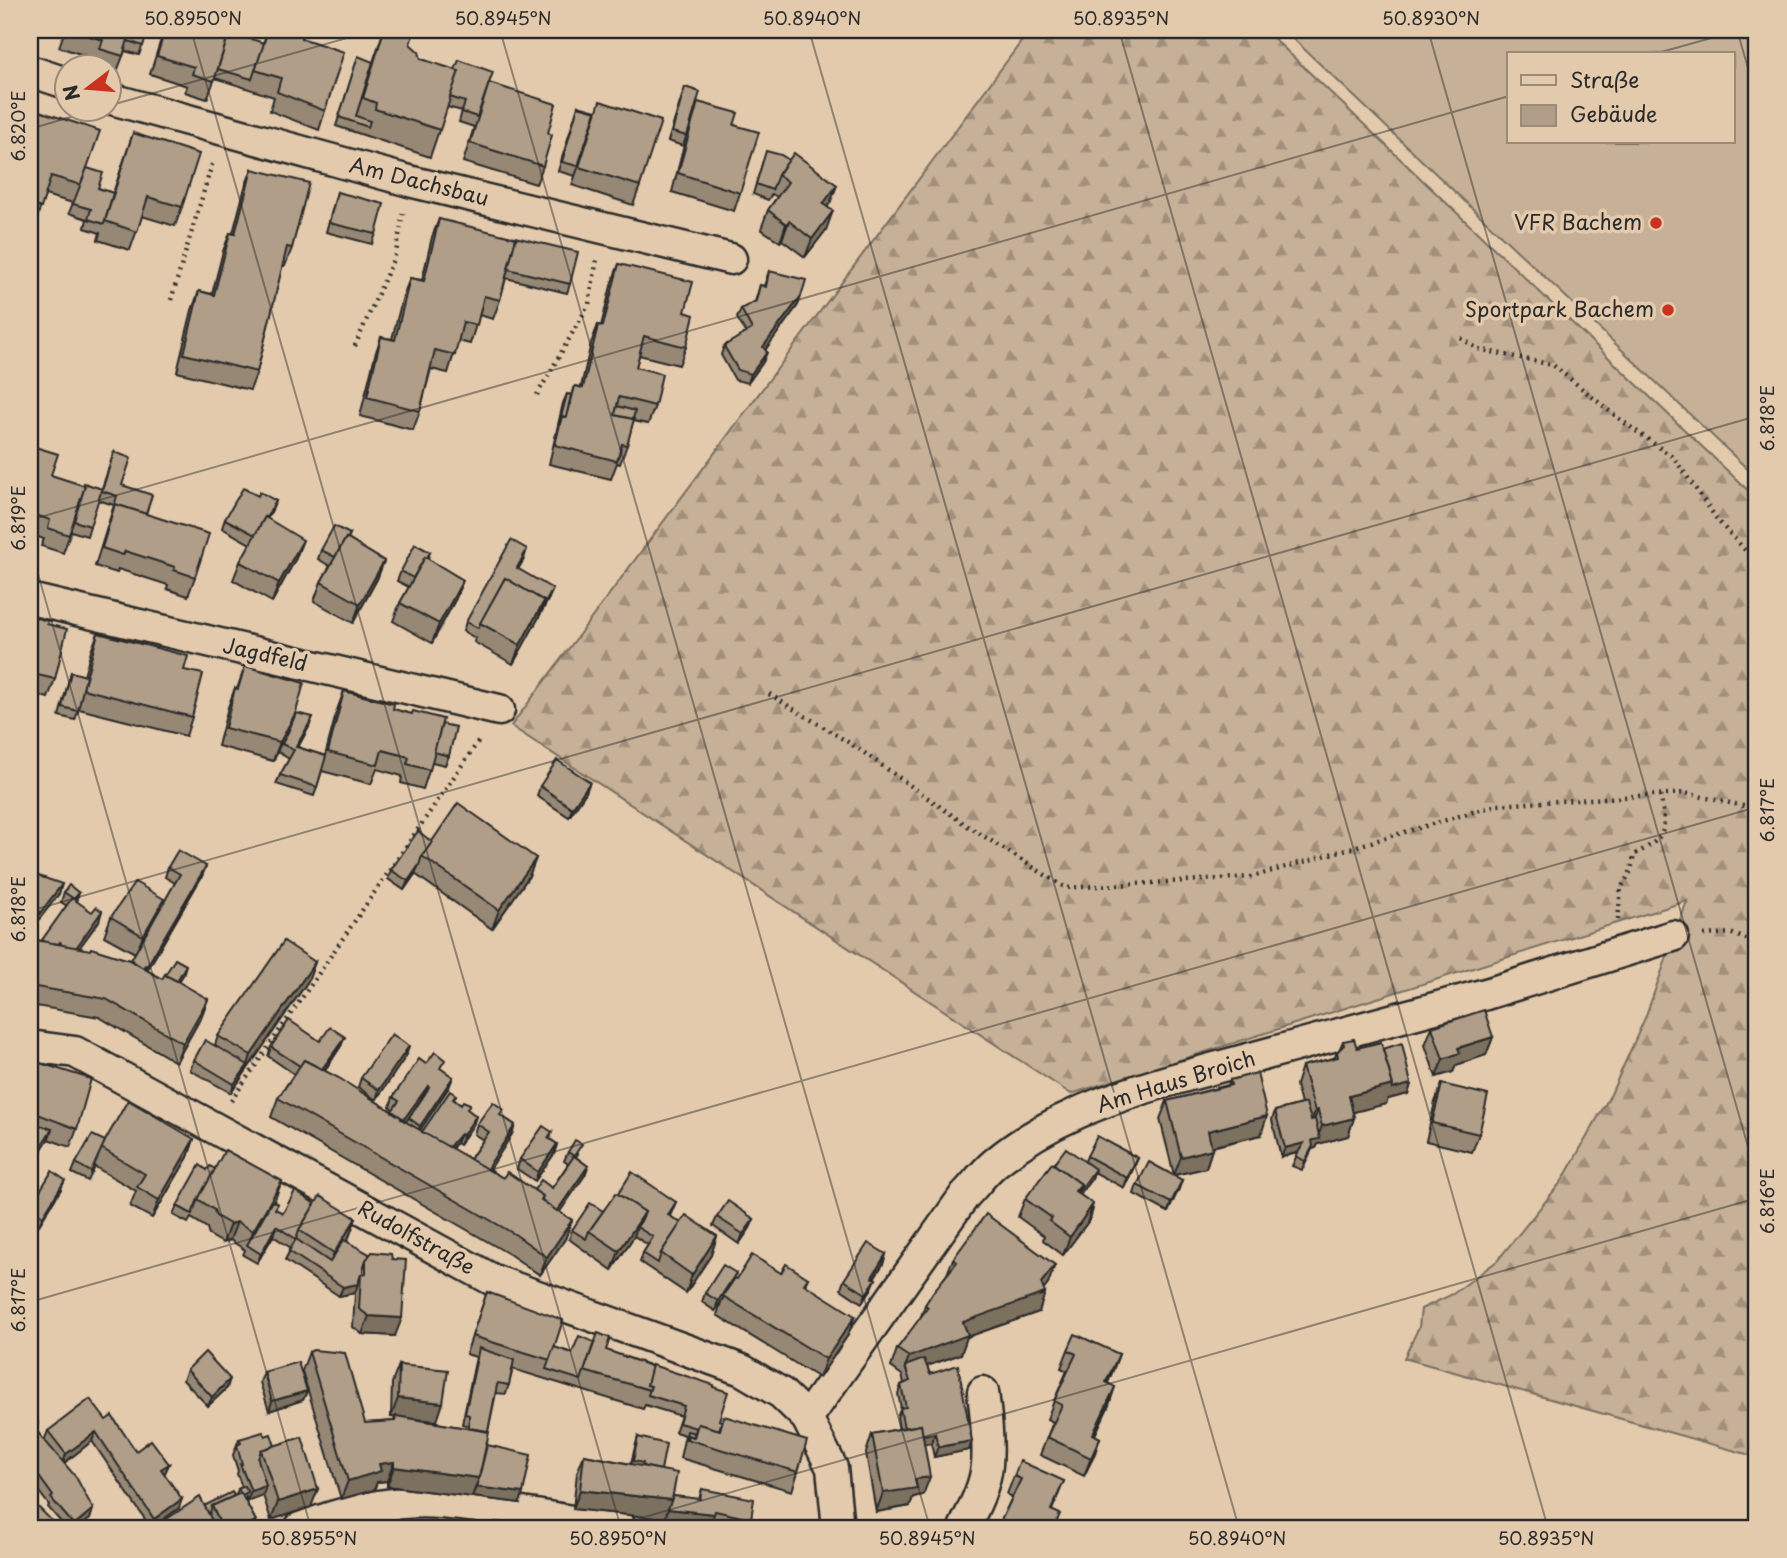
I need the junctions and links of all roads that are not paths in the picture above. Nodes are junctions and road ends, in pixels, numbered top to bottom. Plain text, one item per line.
1 (30, 71) edge
2 (52, 78) edge
3 (122, 101) edge
4 (731, 259) dead end
5 (30, 598) edge
6 (499, 710) road end
7 (1673, 936) road end
8 (30, 1046) edge
9 (983, 1392) dead end
10 (807, 1418) junction
11 (300, 1528) edge
12 (621, 1528) edge
13 (838, 1528) edge
14 (964, 1528) edge

1 - 2 street
3 - 4 street, Am Dachsbau
5 - 6 street, Jagdfeld
7 - 10 street, Am Haus Broich
8 - 10 street, Rudolfstraße
9 - 14 street
10 - 13 street, Rudolfstraße
11 - 12 street

